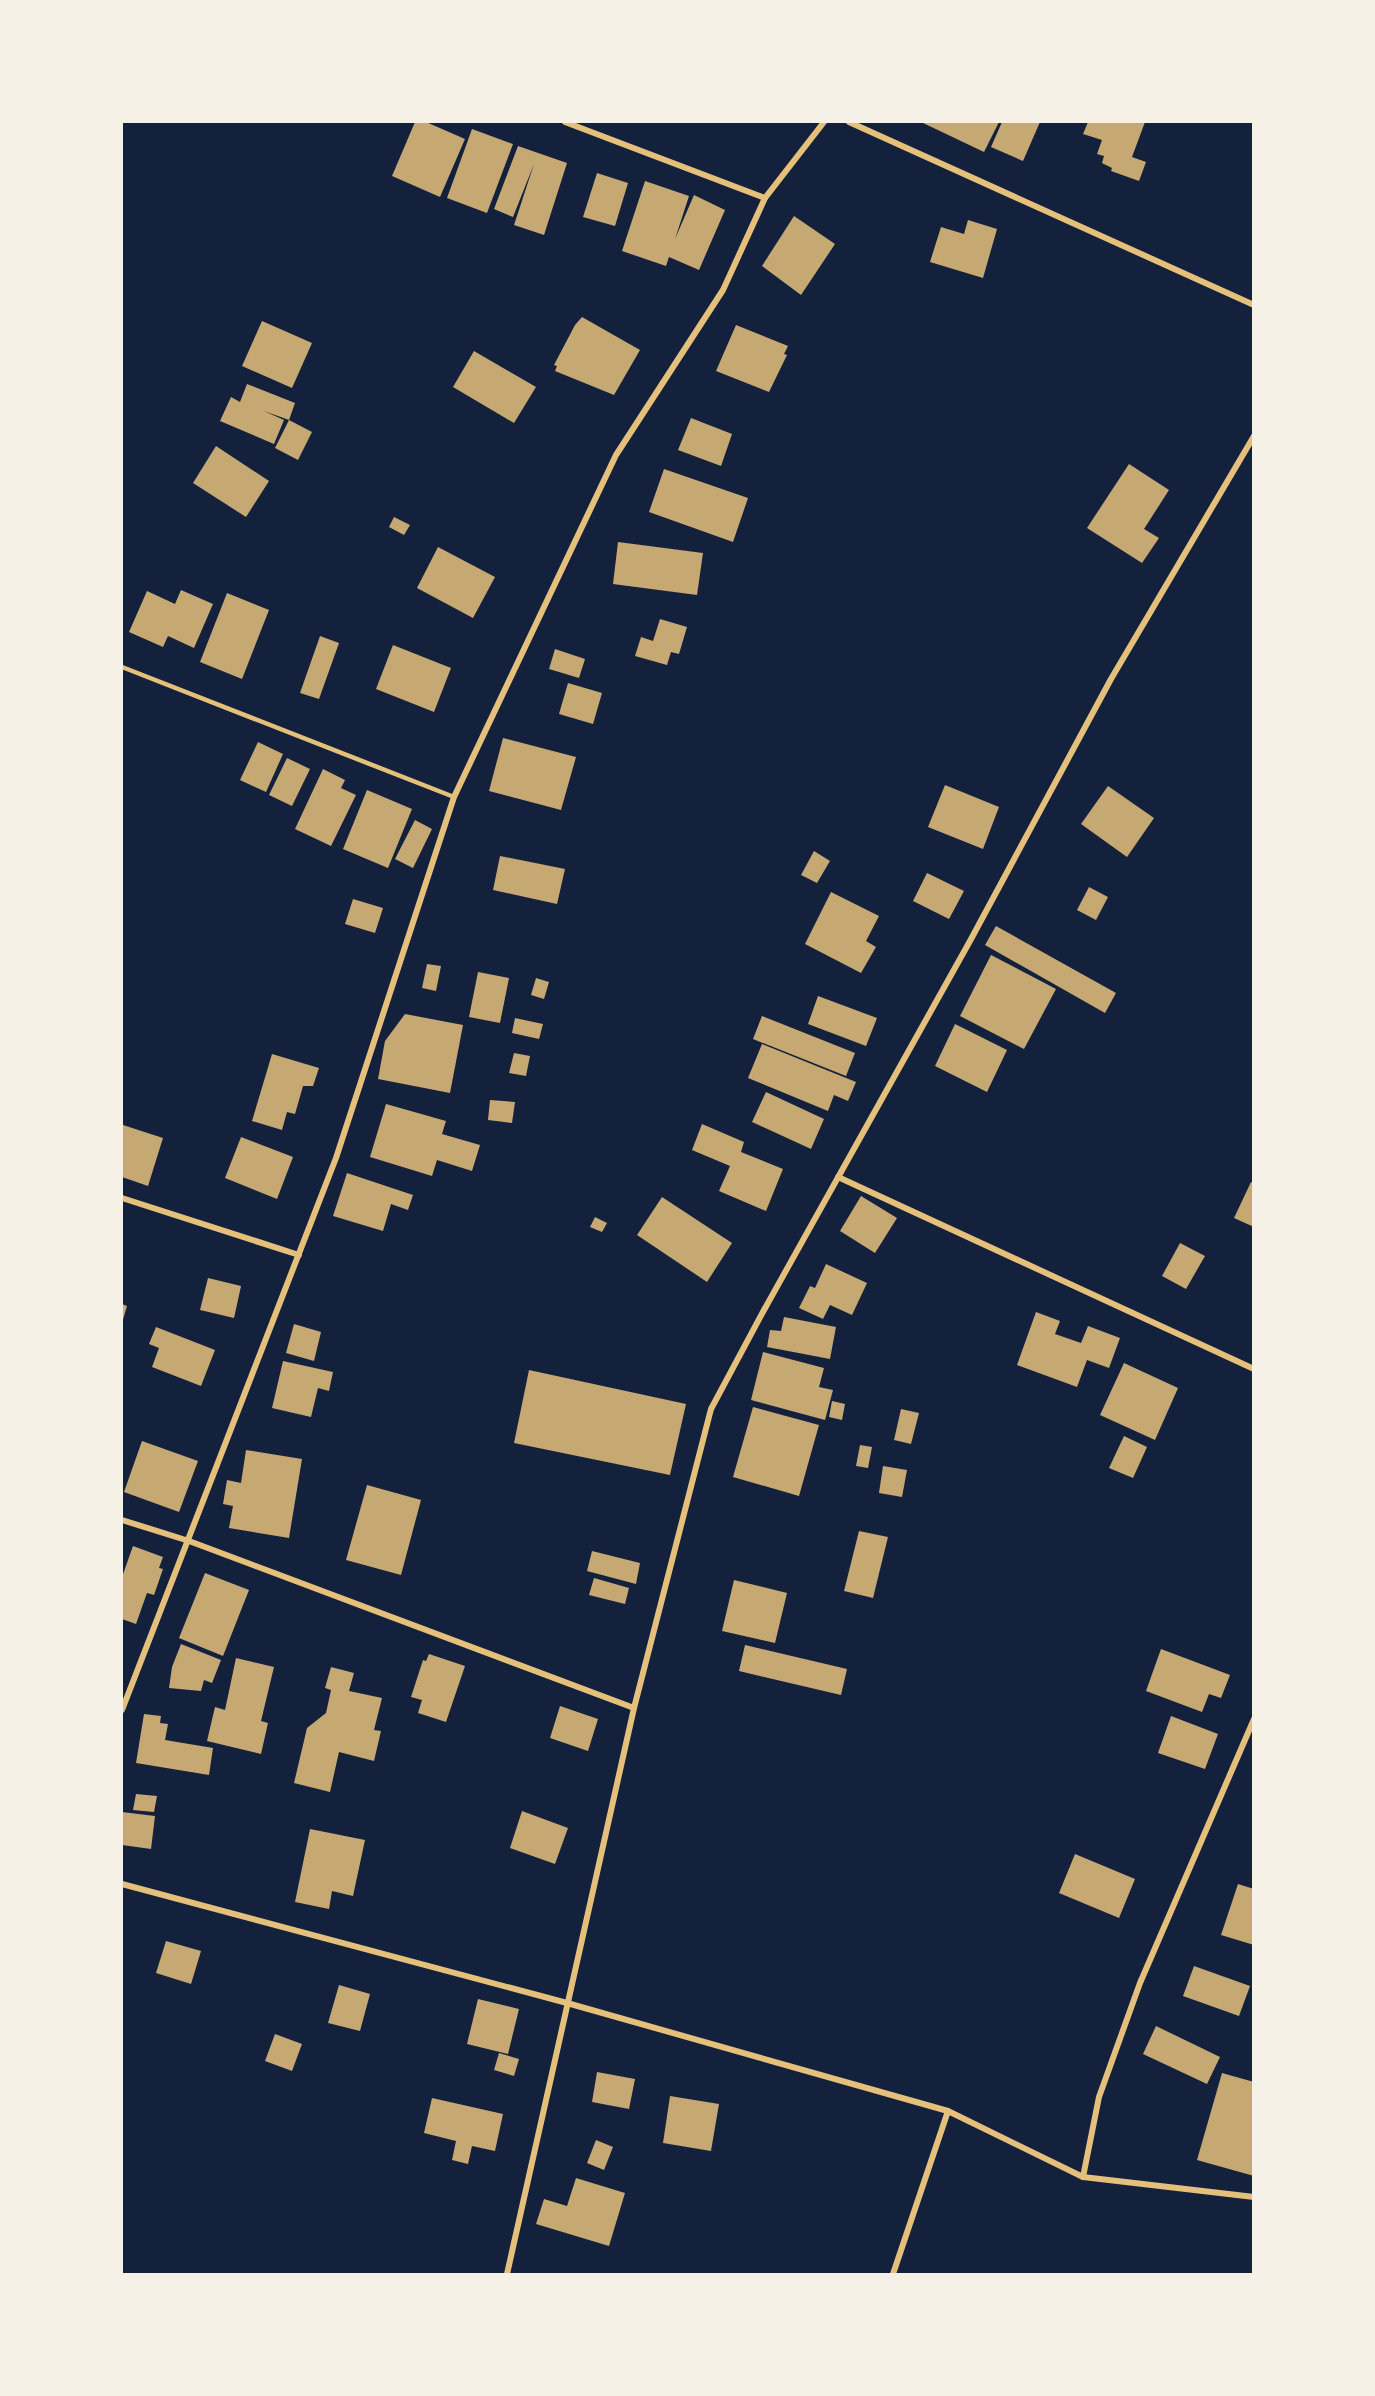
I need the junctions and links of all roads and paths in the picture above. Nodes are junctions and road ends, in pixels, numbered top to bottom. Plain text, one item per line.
1 (565, 122) edge
2 (824, 122) edge
3 (849, 122) edge
4 (765, 198) junction
5 (1254, 305) edge
6 (1254, 436) edge
7 (122, 667) edge
8 (453, 797) junction
9 (838, 1177) junction
10 (122, 1197) edge
11 (298, 1255) junction
12 (1254, 1369) edge
13 (122, 1520) edge
14 (189, 1541) junction
15 (634, 1708) junction
16 (122, 1710) edge
17 (1254, 1719) edge
18 (122, 1884) edge
19 (567, 2002) junction
20 (948, 2111) junction
21 (1083, 2177) junction
22 (1254, 2197) edge
23 (507, 2274) edge
24 (893, 2274) edge

1 - 4 street
2 - 4 street
3 - 5 street
4 - 8 street
6 - 9 street
7 - 8 lane
8 - 11 street
9 - 12 street
9 - 15 street
10 - 11 street
11 - 14 street
13 - 14 street
14 - 15 street
14 - 16 street
15 - 19 street
17 - 21 street
18 - 19 street
19 - 20 street
19 - 23 street
20 - 21 street
20 - 24 street
21 - 22 street

